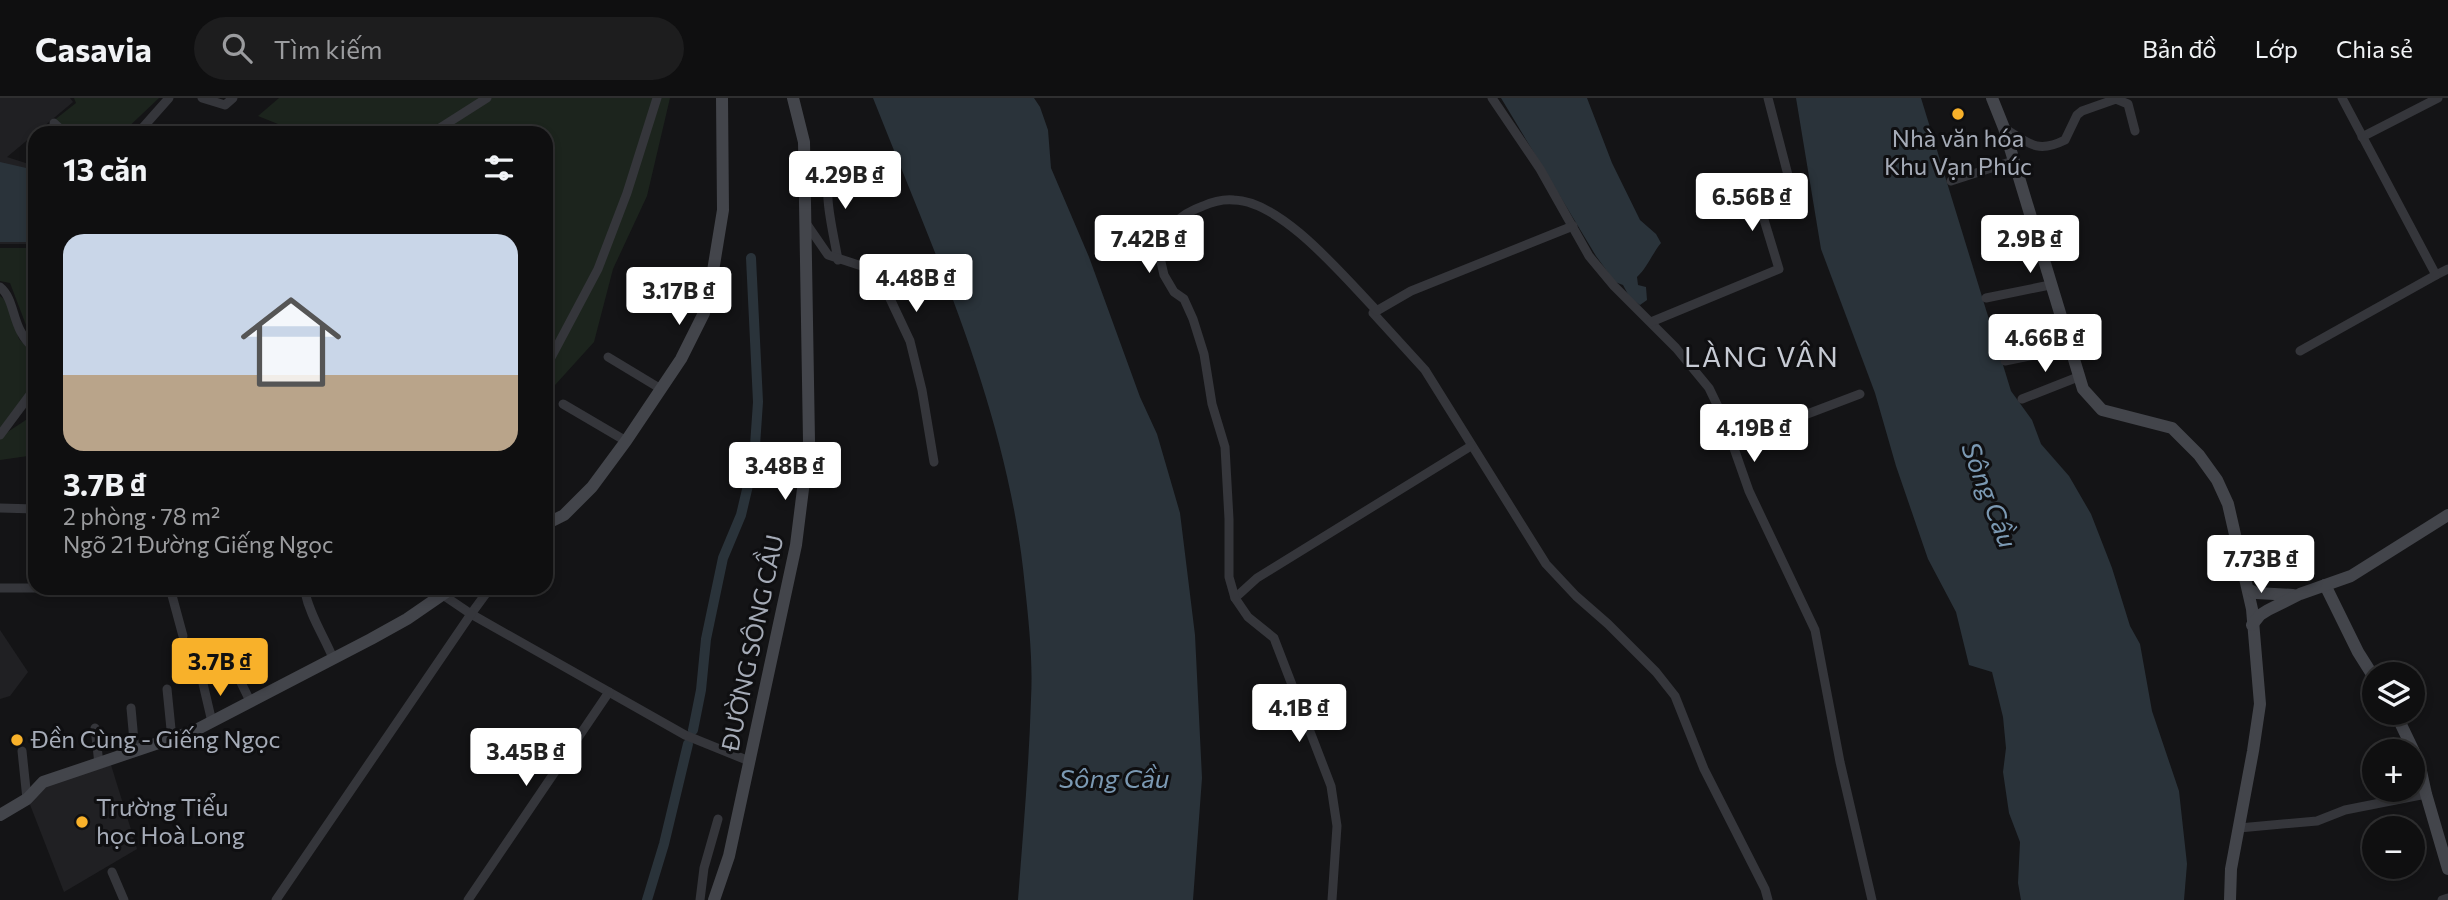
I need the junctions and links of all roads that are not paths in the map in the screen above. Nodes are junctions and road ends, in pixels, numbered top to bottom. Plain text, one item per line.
1 (169, 98) edge
2 (202, 98) edge
3 (233, 98) edge
4 (487, 98) edge
5 (657, 98) edge
6 (722, 98) edge
7 (793, 98) edge
8 (1492, 98) edge
9 (1769, 98) edge
10 (1992, 98) edge
11 (2342, 98) edge
12 (2438, 98) edge
13 (54, 123) dead end
14 (57, 126) edge
15 (144, 126) edge
16 (443, 126) edge
17 (2004, 128) junction
18 (2136, 131) dead end
19 (2362, 136) junction
20 (834, 159) dead end
21 (2013, 161) junction
22 (1951, 181) dead end
23 (806, 222) junction
24 (1573, 226) junction
25 (838, 260) junction
26 (2448, 269) edge
27 (2436, 275) junction
28 (2050, 285) junction
29 (0, 287) edge
30 (1986, 298) dead end
31 (1377, 311) junction
32 (1651, 322) junction
33 (28, 343) edge
34 (2069, 348) junction
35 (2300, 351) dead end
36 (553, 354) edge
37 (608, 357) dead end
38 (2005, 361) dead end
39 (2078, 377) junction
40 (661, 389) junction
41 (1860, 394) dead end
42 (28, 397) edge
43 (2022, 399) dead end
44 (563, 404) dead end
45 (0, 435) edge
46 (626, 442) junction
47 (1731, 443) junction
48 (1471, 446) junction
49 (934, 462) dead end
50 (0, 508) edge
51 (28, 509) edge
52 (2448, 515) edge
53 (553, 520) edge
54 (2325, 585) junction
55 (0, 588) edge
56 (28, 588) edge
57 (2248, 589) junction
58 (2300, 594) junction
59 (172, 595) edge
60 (306, 595) edge
61 (441, 595) edge
62 (451, 595) edge
63 (485, 595) edge
64 (1235, 598) junction
65 (471, 614) junction
66 (2252, 626) junction
67 (183, 636) dead end
68 (333, 658) junction
69 (231, 662) dead end
70 (2364, 662) edge
71 (201, 675) dead end
72 (167, 689) dead end
73 (609, 692) junction
74 (250, 701) junction
75 (131, 708) dead end
76 (212, 722) junction
77 (2401, 725) edge
78 (95, 728) dead end
79 (172, 738) junction
80 (22, 751) dead end
81 (135, 752) junction
82 (749, 761) junction
83 (99, 764) junction
84 (2426, 794) junction
85 (27, 799) junction
86 (0, 815) edge
87 (718, 819) dead end
88 (2238, 828) junction
89 (2448, 869) edge
90 (112, 872) dead end
91 (2448, 898) edge
92 (124, 900) edge
93 (276, 900) edge
94 (468, 900) edge
95 (700, 900) edge
96 (714, 900) edge
97 (1332, 900) edge
98 (1768, 900) edge
99 (1872, 900) edge
100 (2230, 900) edge
101 (2442, 900) edge

1 - 15 street
2 - 3 street
4 - 16 street
5 - 36 street
6 - 40 main road
7 - 23 main road, ĐƯỜNG SÔNG CẦU
8 - 24 street
9 - 32 street
10 - 17 main road
11 - 19 street
12 - 19 street
13 - 14 street
17 - 18 street
17 - 21 main road
19 - 27 street
20 - 25 street
21 - 22 street
21 - 28 main road
23 - 25 street
23 - 82 main road, ĐƯỜNG SÔNG CẦU
24 - 31 street
24 - 32 street
25 - 49 street
26 - 27 street
27 - 35 street
28 - 30 street
28 - 34 main road
29 - 33 street
31 - 48 street
31 - 64 street
32 - 47 street
34 - 38 street
34 - 39 main road
37 - 40 street
39 - 43 street
39 - 57 main road
40 - 46 main road
41 - 47 street
42 - 45 street
44 - 46 street
46 - 53 main road
47 - 99 street
48 - 64 street
48 - 98 street
50 - 51 street
52 - 54 main road
54 - 58 main road
54 - 70 main road
55 - 56 street
57 - 58 main road
57 - 66 main road
58 - 66 main road
59 - 67 street
60 - 68 street
61 - 68 main road
62 - 65 street
63 - 65 street
64 - 97 street
65 - 73 street
65 - 93 street
66 - 88 main road
68 - 74 main road
69 - 74 street
71 - 76 street
72 - 79 street
73 - 82 street
73 - 94 street
74 - 76 main road
75 - 81 street
76 - 79 main road
77 - 84 main road
78 - 83 street
79 - 81 main road
80 - 85 street
81 - 83 main road
82 - 96 main road, ĐƯỜNG SÔNG CẦU
83 - 85 main road
84 - 88 street
84 - 89 main road
85 - 86 main road
87 - 95 street
88 - 100 main road
90 - 92 street
91 - 101 street

